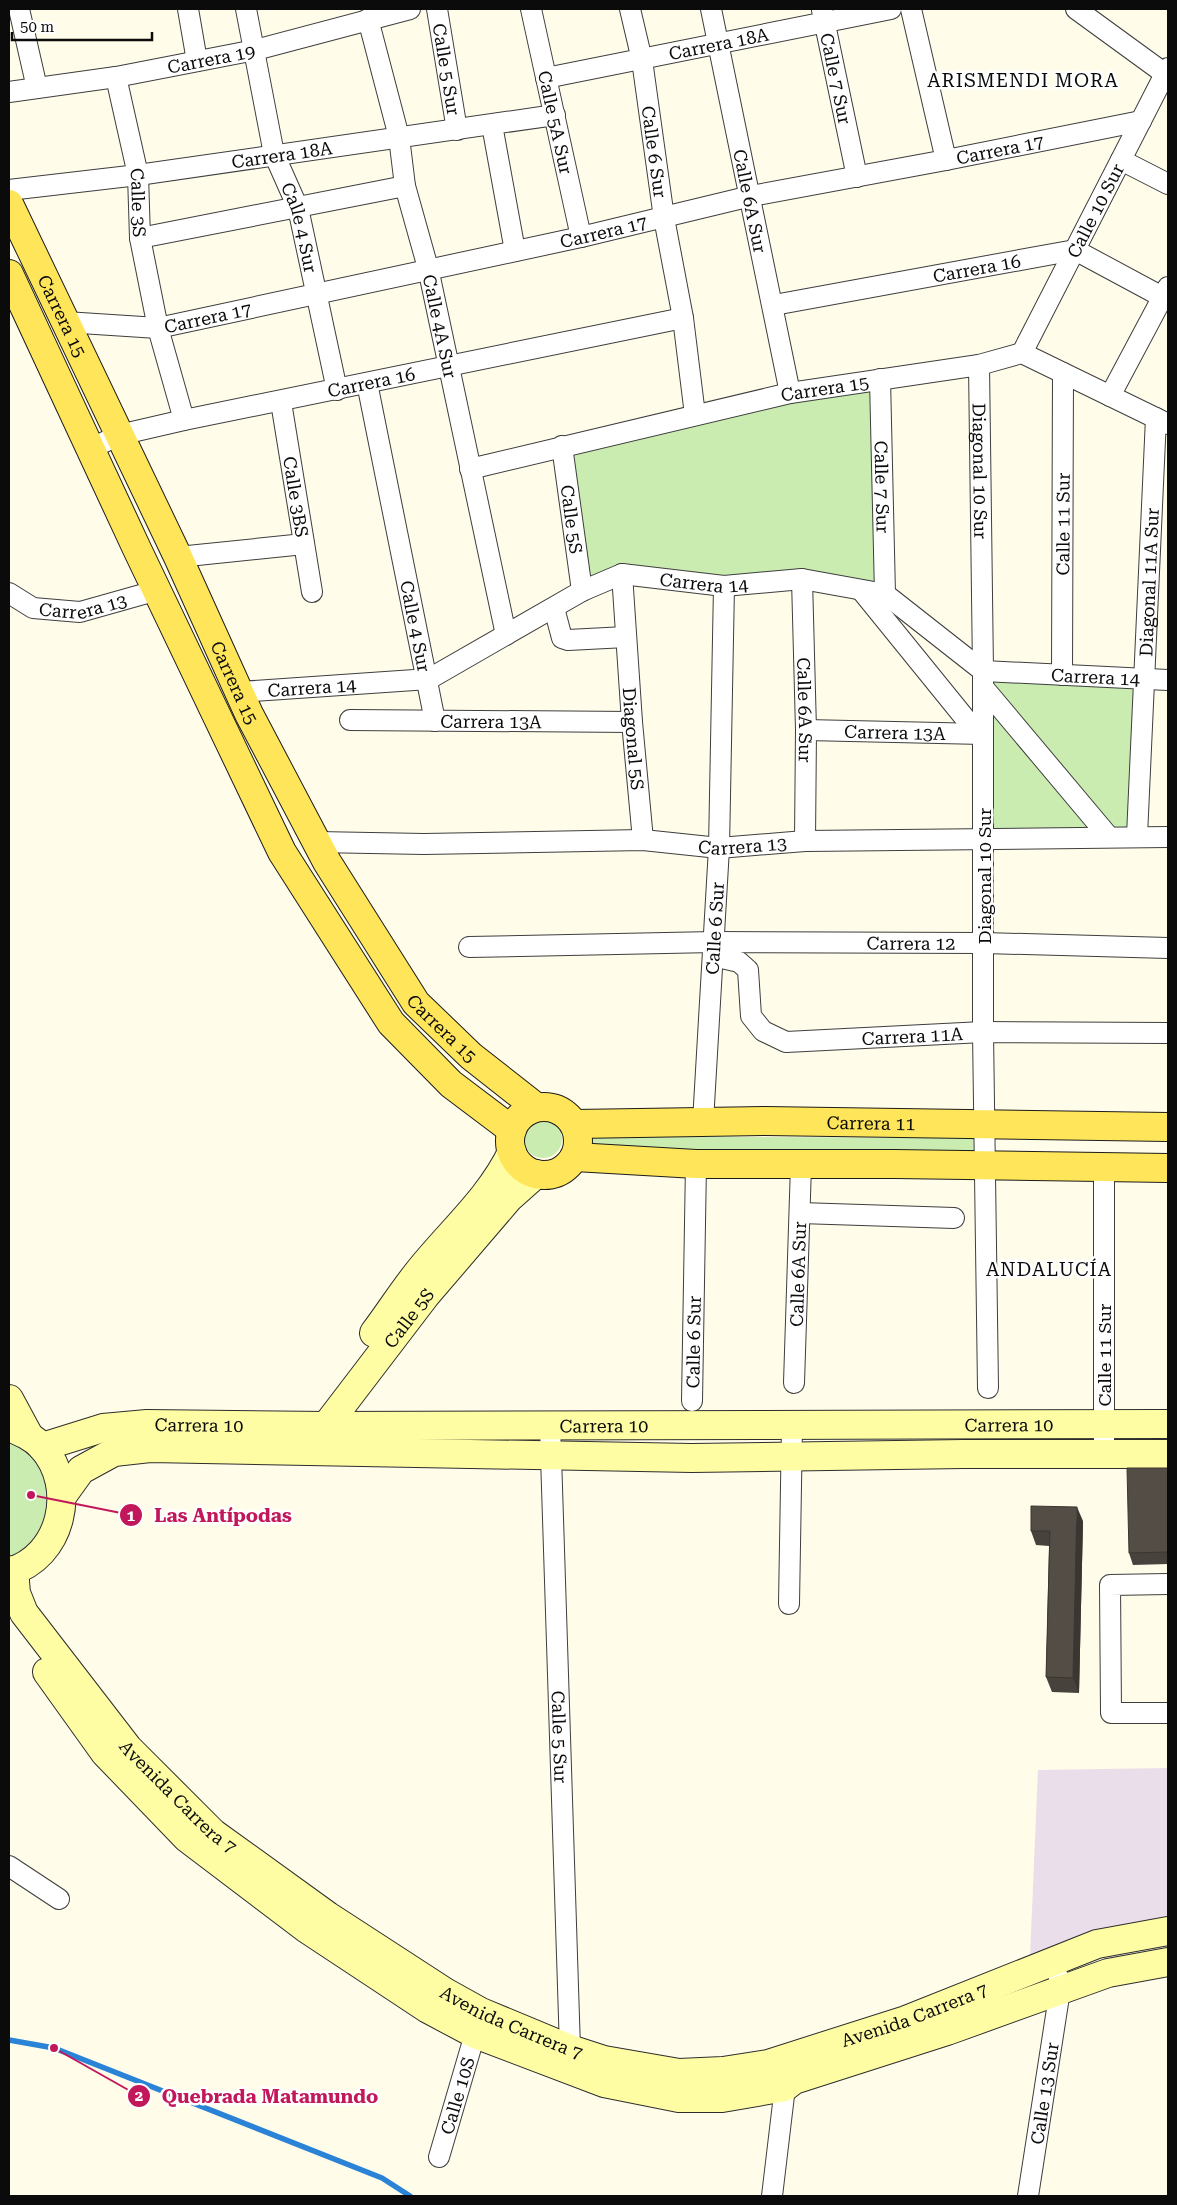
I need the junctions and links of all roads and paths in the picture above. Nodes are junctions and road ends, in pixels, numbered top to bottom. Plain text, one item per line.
1 (19, 9) edge
2 (188, 9) edge
3 (246, 9) edge
4 (410, 9) edge
5 (438, 9) edge
6 (531, 9) edge
7 (630, 9) edge
8 (711, 9) edge
9 (891, 9) edge
10 (911, 9) edge
11 (1076, 9) edge
12 (824, 16) edge
13 (346, 17) edge
14 (368, 19) junction
15 (719, 43) junction
16 (255, 50) junction
17 (642, 60) junction
18 (197, 61) junction
19 (1167, 73) edge
20 (116, 77) junction
21 (546, 78) junction
22 (36, 88) junction
23 (9, 92) edge
24 (555, 115) junction
25 (1141, 121) junction
26 (492, 125) junction
27 (457, 130) junction
28 (399, 136) junction
29 (274, 154) junction
30 (946, 160) junction
31 (1121, 160) junction
32 (138, 175) junction
33 (858, 176) junction
34 (1168, 184) edge
35 (405, 186) junction
36 (9, 190) edge
37 (751, 196) junction
38 (9, 204) edge
39 (298, 208) junction
40 (664, 218) junction
41 (581, 237) junction
42 (140, 238) junction
43 (1075, 250) junction
44 (516, 251) junction
45 (428, 268) junction
46 (9, 274) edge
47 (315, 293) junction
48 (1166, 295) edge
49 (774, 305) junction
50 (682, 318) junction
51 (65, 322) junction
52 (158, 328) junction
53 (1022, 353) junction
54 (978, 365) junction
55 (449, 367) junction
56 (1063, 373) junction
57 (880, 379) junction
58 (367, 383) junction
59 (337, 390) junction
60 (790, 393) junction
61 (1110, 396) junction
62 (280, 402) junction
63 (695, 415) junction
64 (184, 420) junction
65 (1162, 421) edge
66 (119, 435) junction
67 (562, 446) junction
68 (90, 449) junction
69 (470, 468) junction
70 (304, 544) junction
71 (178, 557) junction
72 (622, 574) junction
73 (802, 579) junction
74 (724, 586) junction
75 (158, 590) junction
76 (861, 590) junction
77 (582, 591) junction
78 (312, 592) dead end
79 (9, 593) edge
80 (885, 594) junction
81 (554, 608) junction
82 (506, 635) junction
83 (626, 637) junction
84 (1062, 675) junction
85 (429, 679) junction
86 (983, 679) junction
87 (1144, 679) junction
88 (1168, 680) edge
89 (240, 692) junction
90 (350, 720) dead end
91 (435, 720) junction
92 (632, 722) junction
93 (806, 730) junction
94 (980, 734) junction
95 (1137, 836) junction
96 (1109, 837) junction
97 (1168, 837) edge
98 (984, 838) junction
99 (643, 840) junction
100 (805, 841) junction
101 (317, 842) junction
102 (719, 848) junction
103 (984, 943) junction
104 (468, 948) dead end
105 (1168, 948) edge
106 (714, 949) junction
107 (983, 1032) junction
108 (1168, 1033) edge
109 (536, 1107) junction
110 (703, 1122) junction
111 (985, 1122) junction
112 (575, 1124) junction
113 (1168, 1127) edge
114 (512, 1141) junction
115 (575, 1156) junction
116 (696, 1164) junction
117 (801, 1165) junction
118 (986, 1165) junction
119 (1104, 1166) junction
120 (1168, 1168) edge
121 (536, 1174) junction
122 (800, 1213) junction
123 (954, 1218) dead end
124 (794, 1383) dead end
125 (988, 1388) dead end
126 (9, 1399) edge
127 (692, 1401) dead end
128 (1104, 1424) junction
129 (1168, 1424) edge
130 (550, 1425) junction
131 (326, 1426) junction
132 (792, 1426) junction
133 (27, 1437) edge
134 (279, 1438) junction
135 (1104, 1454) junction
136 (1168, 1454) edge
137 (552, 1456) junction
138 (792, 1457) junction
139 (63, 1495) junction
140 (12, 1571) edge
141 (1168, 1584) edge
142 (789, 1604) dead end
143 (9, 1624) edge
144 (1168, 1713) edge
145 (9, 1866) edge
146 (59, 1899) dead end
147 (1168, 1931) edge
148 (1057, 1960) junction
149 (1168, 1962) edge
150 (1060, 1990) junction
151 (475, 2034) junction
152 (568, 2060) junction
153 (779, 2060) junction
154 (785, 2087) junction
155 (439, 2157) dead end
156 (772, 2196) edge
157 (1028, 2196) edge

1 - 22 street
2 - 18 street
3 - 16 street, Calle 4 Sur
4 - 14 street, Carrera 19
5 - 27 street, Calle 5 Sur
6 - 21 street, Calle 5A Sur
7 - 17 street, Calle 6 Sur
8 - 15 street, Calle 6A Sur
9 - 12 street, Carrera 18A
10 - 30 street
11 - 19 street
12 - 15 street, Carrera 18A
12 - 33 street, Calle 7 Sur
13 - 14 street, Carrera 19
13 - 16 street, Carrera 19
14 - 28 street, Calle 4A Sur
15 - 17 street, Carrera 18A
15 - 37 street, Calle 6A Sur
16 - 18 street, Carrera 19
16 - 29 street, Calle 4 Sur
17 - 21 street, Carrera 18A
17 - 40 street, Calle 6 Sur
18 - 20 street, Carrera 19
19 - 25 street, Calle 10 Sur
20 - 22 street, Carrera 19
20 - 32 street, Calle 3S
21 - 24 street, Calle 5A Sur
22 - 23 street, Carrera 19
24 - 26 street, Carrera 18A
24 - 41 street, Calle 5A Sur
25 - 30 street, Carrera 17
25 - 31 street, Calle 10 Sur
26 - 27 street, Carrera 18A
26 - 44 street
27 - 28 street, Carrera 18A
28 - 29 street, Carrera 18A
28 - 35 street, Calle 4A Sur
29 - 32 street, Carrera 18A
29 - 39 street, Calle 4 Sur
30 - 33 street, Carrera 17
31 - 34 street
31 - 43 street, Calle 10 Sur
32 - 36 street, Carrera 18A
32 - 42 street, Calle 3S
33 - 37 street, Carrera 17
35 - 39 street
35 - 45 street, Calle 4A Sur
37 - 40 street, Carrera 17
37 - 49 street, Calle 6A Sur
38 - 51 main road, Carrera 15
39 - 42 street
39 - 47 street, Calle 4 Sur
40 - 41 street, Carrera 17
40 - 50 street, Calle 6 Sur
41 - 44 street, Carrera 17
42 - 52 street, Calle 3S
43 - 48 street
43 - 49 street, Carrera 16
43 - 53 street, Calle 10 Sur
44 - 45 street, Carrera 17
45 - 47 street, Carrera 17
45 - 55 street, Calle 4A Sur
46 - 68 main road, Carrera 15
47 - 52 street, Carrera 17
47 - 59 street, Calle 4 Sur
48 - 61 street
49 - 60 street, Calle 6A Sur
50 - 55 street, Carrera 16
50 - 63 street, Calle 6 Sur
51 - 52 street, Carrera 17
51 - 66 main road, Carrera 15
52 - 64 street, Calle 3S
53 - 54 street, Carrera 15
53 - 56 street
54 - 57 street, Carrera 15
54 - 86 street, Diagonal 10 Sur
55 - 58 street, Carrera 16
55 - 69 street, Calle 4A Sur
56 - 61 street
56 - 84 street, Calle 11 Sur
57 - 60 street, Carrera 15
57 - 80 street, Calle 7 Sur
58 - 59 street, Carrera 16
58 - 85 street, Calle 4 Sur
59 - 62 street, Carrera 16
60 - 63 street, Carrera 15
61 - 65 street
62 - 64 street, Carrera 16
62 - 70 street, Calle 3BS
63 - 67 street, Carrera 15
64 - 66 street, Carrera 16
65 - 87 street, Diagonal 11A Sur
66 - 68 street, Carrera 16
66 - 71 main road, Carrera 15
67 - 69 street, Carrera 15
67 - 77 street, Calle 5S
68 - 75 main road, Carrera 15
69 - 82 street, Calle 4A Sur
70 - 71 street
70 - 78 street, Calle 3BS
71 - 89 main road, Carrera 15
72 - 74 street, Carrera 14
72 - 77 street, Carrera 14
72 - 83 street
73 - 74 street, Carrera 14
73 - 76 street, Carrera 14
73 - 93 street, Calle 6A Sur
74 - 102 street, Calle 6 Sur
75 - 79 street, Carrera 13
75 - 114 main road, Carrera 15
76 - 80 street, Carrera 14
76 - 94 street
77 - 81 street, Carrera 14
80 - 86 street, Carrera 14
81 - 82 street, Carrera 14
81 - 83 street
82 - 85 street, Carrera 14
83 - 92 street, Diagonal 5S
84 - 86 street, Carrera 14
84 - 87 street, Carrera 14
85 - 89 street, Carrera 14
85 - 91 street, Calle 4 Sur
86 - 94 street, Diagonal 10 Sur
86 - 96 street
87 - 88 street, Carrera 14
87 - 95 street, Diagonal 11A Sur
89 - 101 main road, Carrera 15
90 - 91 street, Carrera 13A
91 - 92 street, Carrera 13A
92 - 99 street, Diagonal 5S
93 - 94 street, Carrera 13A
93 - 100 street, Calle 6A Sur
94 - 98 street, Diagonal 10 Sur
95 - 96 street, Carrera 13
95 - 97 street, Carrera 13
96 - 98 street, Carrera 13
98 - 100 street, Carrera 13
98 - 103 street, Diagonal 10 Sur
99 - 101 street, Carrera 13
99 - 102 street, Carrera 13
100 - 102 street, Carrera 13
101 - 109 main road, Carrera 15
102 - 106 street, Calle 6 Sur
103 - 105 street, Carrera 12
103 - 106 street, Carrera 12
103 - 107 street, Diagonal 10 Sur
104 - 106 street
106 - 107 street, Carrera 11A
106 - 110 street, Calle 6 Sur
107 - 108 street, Carrera 11A
107 - 111 street, Diagonal 10 Sur
109 - 112 main road
109 - 114 main road
110 - 111 main road, Carrera 11
110 - 112 main road, Carrera 11
111 - 113 main road, Carrera 11
111 - 118 street, Diagonal 10 Sur
112 - 115 main road
114 - 121 main road
114 - 134 main road, Calle 5S
115 - 116 main road
115 - 121 main road
116 - 117 main road
116 - 127 street, Calle 6 Sur
117 - 118 main road
117 - 122 street, Calle 6A Sur
118 - 119 main road
118 - 125 street, Diagonal 10 Sur
119 - 120 main road
119 - 128 street, Calle 11 Sur
121 - 131 main road, Calle 5S
122 - 123 street
122 - 124 street, Calle 6A Sur
126 - 133 main road
128 - 129 main road, Carrera 10
128 - 132 main road, Carrera 10
128 - 135 street, Calle 11 Sur
130 - 131 main road, Carrera 10
130 - 132 main road, Carrera 10
130 - 137 street, Calle 5 Sur
131 - 134 main road, Calle 5S
132 - 138 street
133 - 134 main road, Carrera 10
133 - 139 main road
134 - 137 main road, Carrera 10
134 - 139 main road, Carrera 10
135 - 136 main road, Carrera 10
135 - 138 main road, Carrera 10
137 - 138 main road, Carrera 10
137 - 152 street, Calle 5 Sur
138 - 142 street
139 - 140 main road
140 - 152 main road, Avenida Carrera 7
141 - 144 street
143 - 151 main road, Avenida Carrera 7
145 - 146 street
147 - 148 main road, Avenida Carrera 7
148 - 150 street, Calle 13 Sur
148 - 153 main road, Avenida Carrera 7
149 - 150 main road, Avenida Carrera 7
150 - 154 main road, Avenida Carrera 7
150 - 157 street, Calle 13 Sur
151 - 152 main road, Avenida Carrera 7
151 - 155 street, Calle 10S
152 - 153 main road, Avenida Carrera 7
152 - 154 main road, Avenida Carrera 7
153 - 154 street
154 - 156 street

